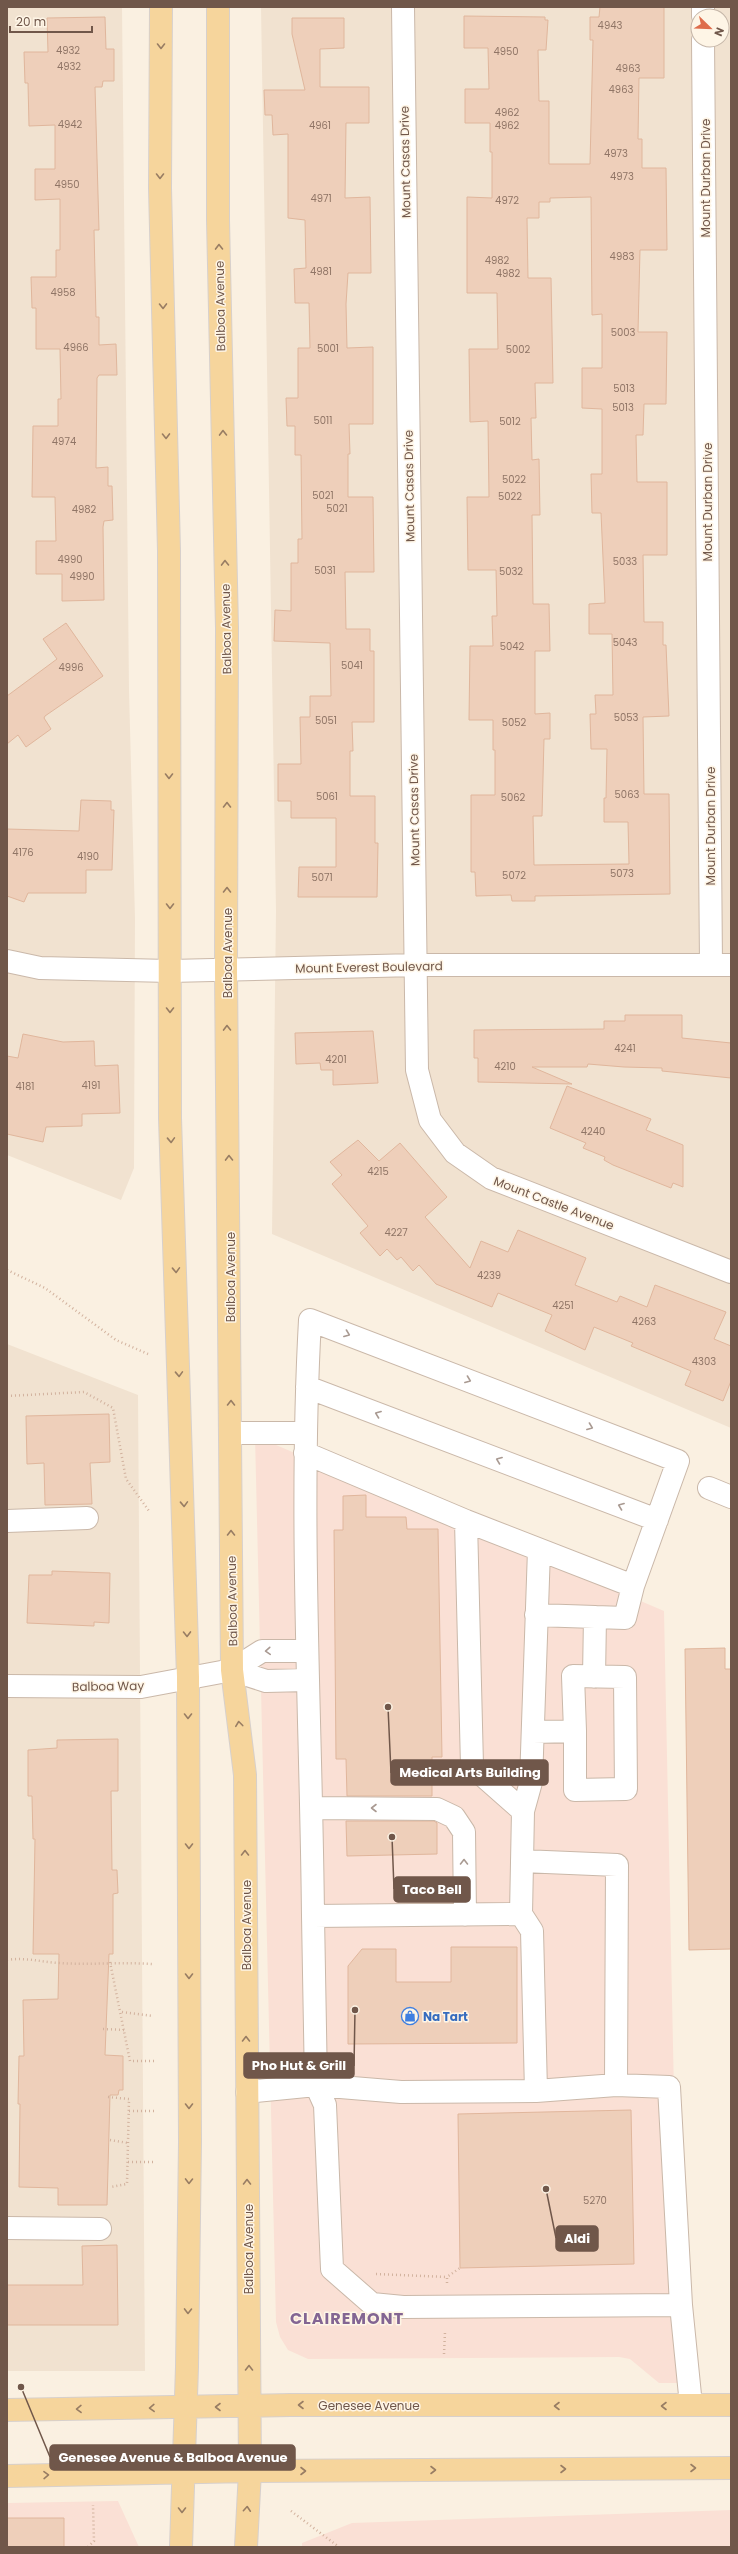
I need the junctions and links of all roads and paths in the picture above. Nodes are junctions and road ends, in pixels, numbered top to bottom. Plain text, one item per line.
1 (161, 7) edge
2 (218, 7) edge
3 (403, 7) edge
4 (703, 48) edge
5 (7, 961) edge
6 (721, 964) edge
7 (416, 965) junction
8 (226, 970) junction
9 (170, 971) junction
10 (7, 1270) edge
11 (731, 1272) edge
12 (148, 1354) dead end
13 (307, 1387) junction
14 (7, 1396) edge
15 (231, 1433) junction
16 (305, 1443) junction
17 (709, 1488) dead end
18 (731, 1497) edge
19 (149, 1510) dead end
20 (87, 1518) dead end
21 (657, 1520) junction
22 (7, 1521) edge
23 (466, 1521) junction
24 (539, 1550) junction
25 (633, 1586) junction
26 (536, 1615) junction
27 (595, 1617) junction
28 (307, 1651) junction
29 (232, 1670) junction
30 (594, 1676) junction
31 (188, 1677) junction
32 (307, 1680) junction
33 (7, 1686) edge
34 (575, 1731) junction
35 (533, 1732) junction
36 (312, 1808) junction
37 (523, 1811) junction
38 (522, 1861) junction
39 (521, 1914) junction
40 (464, 1915) junction
41 (313, 1916) junction
42 (7, 1960) edge
43 (110, 1962) junction
44 (152, 1964) dead end
45 (122, 2012) junction
46 (153, 2016) dead end
47 (103, 2029) dead end
48 (125, 2030) junction
49 (154, 2061) dead end
50 (316, 2085) junction
51 (616, 2085) junction
52 (536, 2091) junction
53 (247, 2092) junction
54 (108, 2098) dead end
55 (129, 2111) junction
56 (154, 2111) dead end
57 (110, 2140) dead end
58 (128, 2143) junction
59 (128, 2162) junction
60 (154, 2162) dead end
61 (111, 2187) dead end
62 (7, 2228) edge
63 (100, 2229) dead end
64 (371, 2268) dead end
65 (447, 2277) dead end
66 (681, 2305) junction
67 (731, 2405) edge
68 (691, 2406) junction
69 (186, 2407) junction
70 (249, 2407) junction
71 (7, 2410) edge
72 (731, 2468) edge
73 (250, 2471) junction
74 (182, 2473) junction
75 (7, 2476) edge
76 (93, 2505) dead end
77 (291, 2511) dead end
78 (88, 2547) edge
79 (181, 2547) edge
80 (246, 2547) edge
81 (339, 2547) edge

1 -> 9 main road
8 -> 2 main road, Balboa Avenue
3 - 7 street, Mount Casas Drive
4 - 6 street, Mount Durban Drive
5 - 9 street, Mount Everest Boulevard
6 - 7 street, Mount Everest Boulevard
7 - 8 street, Mount Everest Boulevard
7 - 11 street, Mount Castle Avenue
8 - 9 street, Mount Everest Boulevard
15 -> 8 main road, Balboa Avenue
9 -> 31 main road
10 - 12 path
13 - 16 street
21 -> 13 street
13 -> 21 street
14 - 19 path
15 - 16 street
29 -> 15 main road, Balboa Avenue
16 - 23 street
16 - 28 street
17 - 18 street
20 - 22 street
21 - 25 street
23 - 24 street
23 - 37 street
24 - 25 street
24 - 26 street
25 - 27 street
26 - 27 street
26 - 35 street
27 - 30 street
28 -> 29 street
28 - 32 street
29 - 31 street, Balboa Way
29 - 32 street
53 -> 29 main road, Balboa Avenue
30 - 34 street
30 - 34 street
31 - 33 street, Balboa Way
31 -> 69 main road
32 - 36 street
34 - 35 street
35 - 37 street
40 -> 36 street
36 - 41 street
37 - 38 street
38 - 39 street
38 - 51 street
39 - 40 street
39 - 52 street
40 - 41 street
41 - 50 street
42 - 43 path
43 - 44 path
43 - 45 path
45 - 46 path
45 - 48 path
47 - 48 path
48 - 49 path
50 - 52 street
50 - 53 street
50 - 66 street
51 - 52 street
51 - 66 street
70 -> 53 main road, Balboa Avenue
54 - 55 path
55 - 56 path
55 - 58 path
57 - 58 path
58 - 59 path
59 - 60 path
59 - 61 path
62 - 63 street
64 - 65 path
66 - 68 street
67 - 68 main road, Genesee Avenue
68 -> 70 main road, Genesee Avenue
70 -> 69 main road, Genesee Avenue
69 -> 71 main road, Genesee Avenue
69 - 74 main road
70 - 73 main road, Balboa Avenue
73 -> 72 main road
73 - 74 main road
80 -> 73 main road, Balboa Avenue
75 -> 74 main road
74 -> 79 main road
76 - 78 path
77 - 81 path

